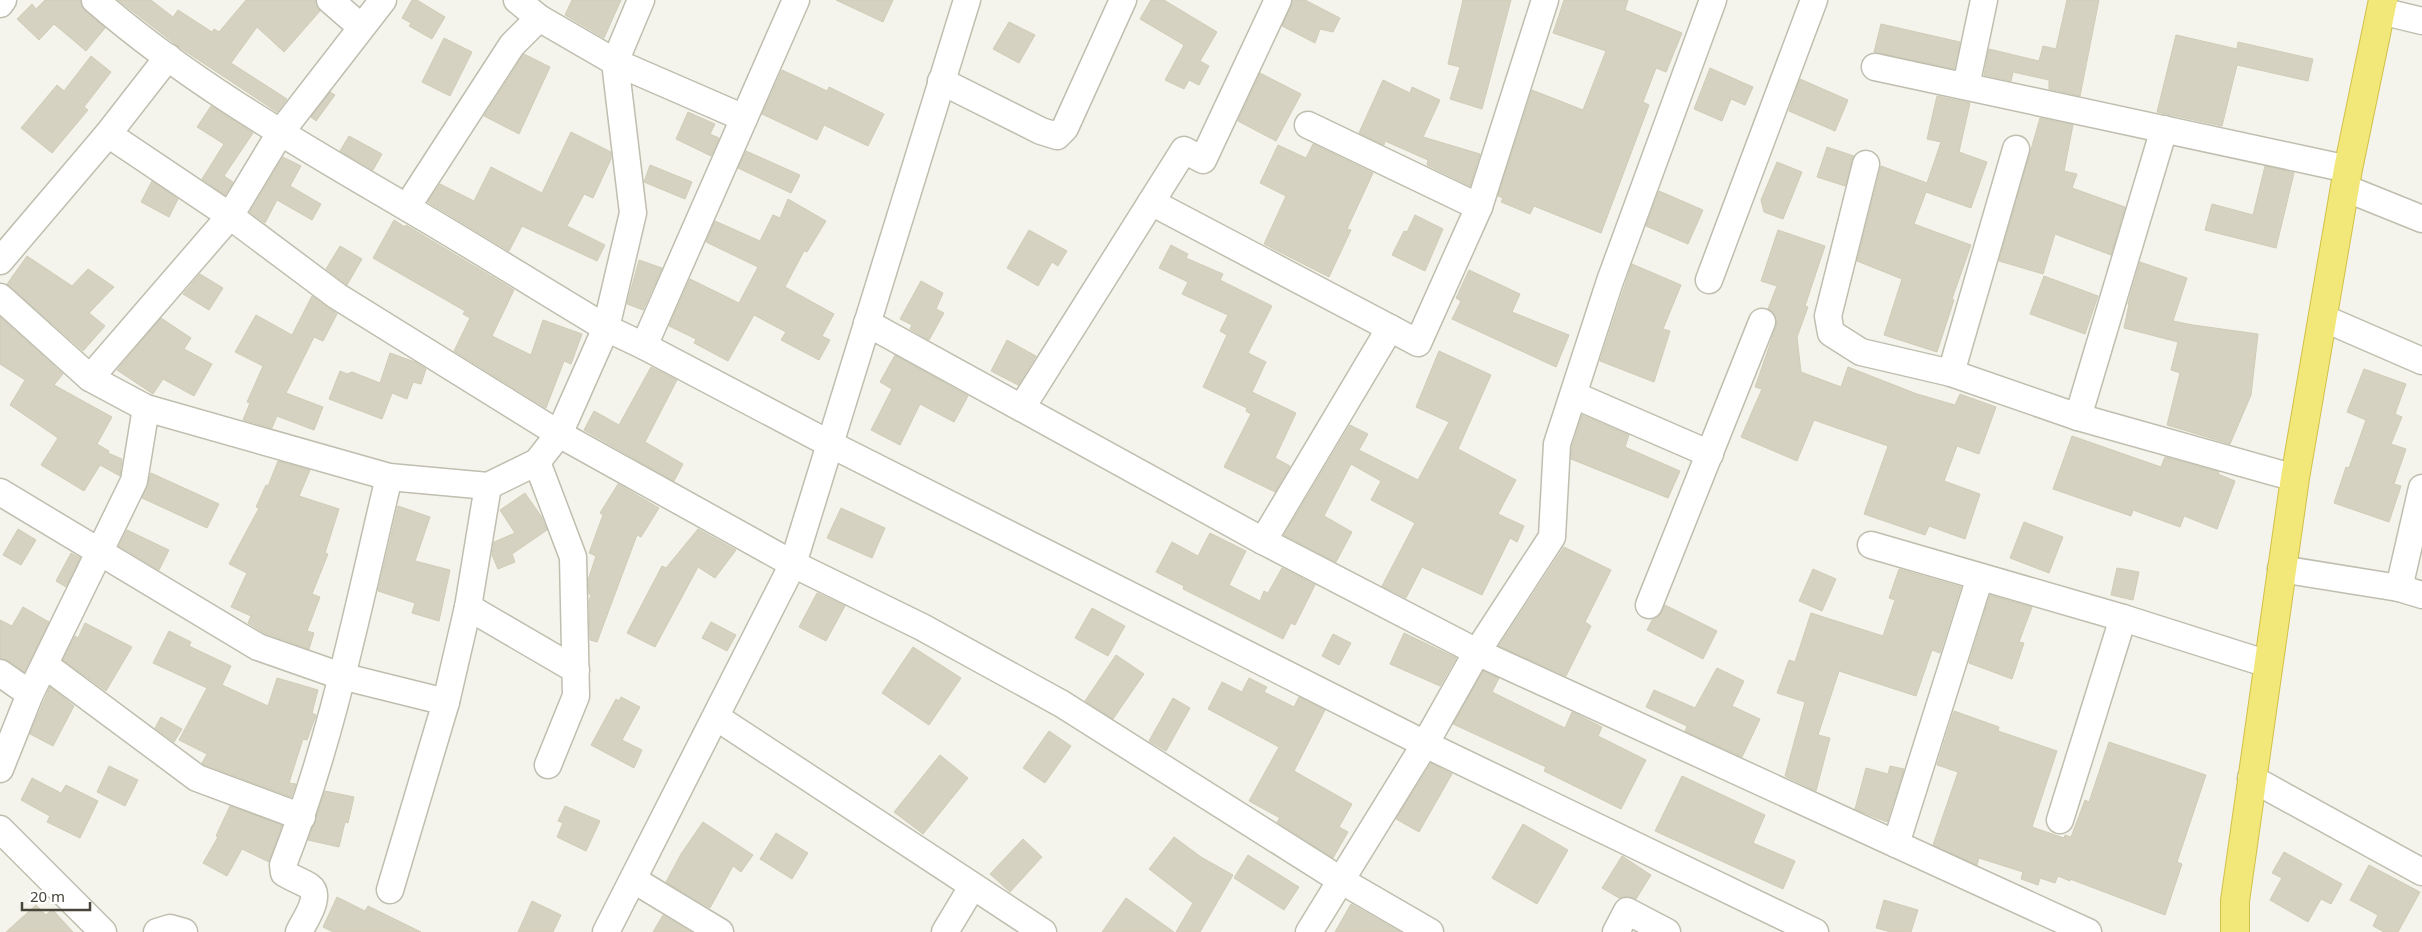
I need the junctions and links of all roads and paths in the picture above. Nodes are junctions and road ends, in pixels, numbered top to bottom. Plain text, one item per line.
1 (3, 0) edge
2 (95, 0) edge
3 (330, 0) edge
4 (383, 0) edge
5 (517, 0) edge
6 (642, 0) edge
7 (967, 0) edge
8 (1123, 0) edge
9 (1278, 0) edge
10 (1545, 0) edge
11 (1713, 0) edge
12 (1814, 0) edge
13 (1984, 0) edge
14 (790, 2) edge
15 (0, 4) edge
16 (2382, 5) edge
17 (539, 18) junction
18 (2422, 21) edge
19 (361, 26) junction
20 (168, 57) junction
21 (615, 62) junction
22 (1875, 67) dead end
23 (941, 80) junction
24 (1966, 86) junction
25 (744, 118) junction
26 (1308, 125) dead end
27 (2164, 129) junction
28 (280, 133) junction
29 (108, 134) junction
30 (2016, 149) dead end
31 (1866, 164) dead end
32 (2347, 179) junction
33 (1150, 202) junction
34 (407, 207) junction
35 (1479, 207) junction
36 (230, 216) junction
37 (2422, 218) edge
38 (0, 261) edge
39 (1709, 280) dead end
40 (0, 297) edge
41 (2323, 318) junction
42 (1762, 322) dead end
43 (867, 323) junction
44 (606, 328) junction
45 (1390, 328) junction
46 (644, 346) junction
47 (2422, 361) edge
48 (1951, 373) junction
49 (90, 378) junction
50 (1574, 395) junction
51 (1022, 406) junction
52 (146, 408) junction
53 (2078, 417) junction
54 (559, 434) junction
55 (830, 444) junction
56 (1710, 454) junction
57 (537, 462) junction
58 (389, 477) junction
59 (2295, 478) junction
60 (488, 486) junction
61 (2422, 488) edge
62 (0, 492) edge
63 (1263, 541) junction
64 (1871, 546) dead end
65 (100, 554) junction
66 (794, 564) junction
67 (2281, 568) junction
68 (1980, 577) junction
69 (2411, 592) edge
70 (1649, 605) dead end
71 (468, 607) junction
72 (2123, 618) junction
73 (1477, 652) junction
74 (2268, 664) junction
75 (45, 665) junction
76 (576, 670) junction
77 (0, 673) edge
78 (341, 676) junction
79 (30, 694) junction
80 (446, 702) junction
81 (716, 717) junction
82 (1425, 744) junction
83 (548, 764) dead end
84 (0, 769) edge
85 (2251, 778) junction
86 (302, 817) junction
87 (2060, 820) dead end
88 (0, 829) edge
89 (1896, 844) junction
90 (2422, 872) edge
91 (634, 880) junction
92 (1342, 881) junction
93 (972, 887) junction
94 (390, 890) dead end
95 (2235, 901) junction
96 (103, 932) edge
97 (157, 932) edge
98 (184, 932) edge
99 (299, 932) edge
100 (606, 932) edge
101 (720, 932) edge
102 (945, 932) edge
103 (1043, 932) edge
104 (1309, 932) edge
105 (1430, 932) edge
106 (1616, 932) edge
107 (1667, 932) edge
108 (1815, 932) edge
109 (2088, 932) edge
110 (2222, 932) edge
111 (2235, 932) edge

1 - 15 street
2 - 20 street
3 - 19 street
4 - 19 street
5 - 17 street
6 - 21 street
7 - 23 street
8 - 23 street
9 - 33 street
10 - 35 street
11 - 50 street
12 - 39 street
13 - 24 street
14 - 25 street
16 - 18 street
16 - 32 highway
17 - 21 street
17 - 34 street
19 - 28 street
20 - 28 street
20 - 29 street
21 - 25 street
21 - 44 street
22 - 24 street
23 - 43 street
24 - 27 street
25 - 46 street
26 - 35 street
27 - 32 street
27 - 53 street
28 - 34 street
28 - 36 street
29 - 36 street
29 - 38 street
30 - 48 street
31 - 48 street
32 - 37 street
32 - 41 highway
33 - 45 street
33 - 51 street
34 - 44 street
35 - 45 street
36 - 49 street
36 - 54 street
40 - 49 street
41 - 47 street
41 - 59 highway
42 - 56 street
43 - 51 street
43 - 55 street
44 - 46 street
44 - 54 street
45 - 63 street
46 - 55 street
48 - 53 street
49 - 52 street
50 - 56 street
50 - 73 street
51 - 63 street
52 - 58 street
52 - 65 street
53 - 59 street
54 - 57 street
54 - 66 street
55 - 66 street
55 - 82 street
56 - 70 street
57 - 60 street
57 - 76 street
58 - 60 street
58 - 78 street
59 - 67 highway
60 - 71 street
61 - 69 street
62 - 65 street
63 - 73 street
64 - 68 street
65 - 75 street
65 - 78 street
66 - 81 street
66 - 92 street
67 - 69 street
67 - 74 highway
68 - 72 street
68 - 89 street
71 - 76 street
71 - 80 street
72 - 74 street
72 - 87 street
73 - 82 street
73 - 89 street
74 - 85 highway
75 - 79 street
75 - 86 street
76 - 83 street
77 - 79 street
78 - 80 street
78 - 86 street
79 - 84 street
80 - 94 street
81 - 91 street
81 - 93 street
82 - 92 street
82 - 108 street
85 - 90 street
85 - 95 highway
86 - 99 street
88 - 96 street
89 - 109 street
91 - 100 street
91 - 101 street
92 - 104 street
92 - 105 street
93 - 102 street
93 - 103 street
95 - 110 highway
95 - 111 highway
97 - 98 street
106 - 107 street

